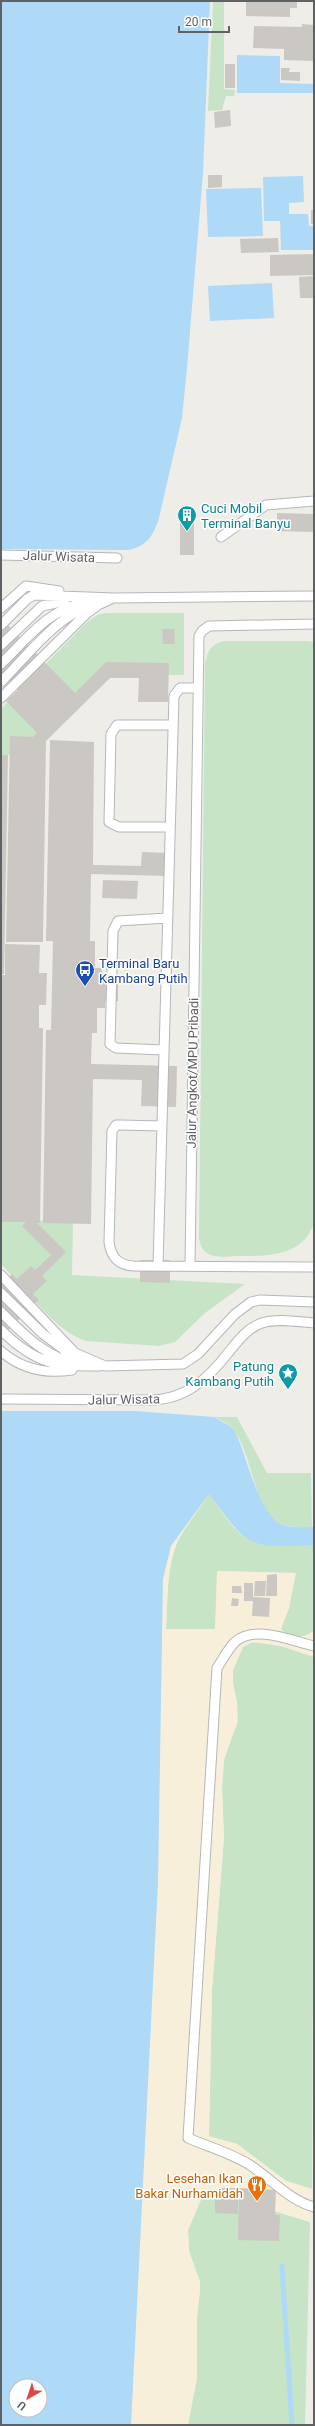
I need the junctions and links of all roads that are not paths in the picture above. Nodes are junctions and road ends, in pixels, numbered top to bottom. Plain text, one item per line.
1 (314, 501) edge
2 (221, 537) dead end
3 (1, 555) edge
4 (117, 558) dead end
5 (314, 596) edge
6 (114, 598) junction
7 (1, 608) edge
8 (314, 624) edge
9 (1, 625) edge
10 (1, 645) edge
11 (1, 664) edge
12 (1, 682) edge
13 (197, 688) junction
14 (1, 698) edge
15 (173, 725) junction
16 (170, 827) junction
17 (167, 918) junction
18 (163, 1050) junction
19 (162, 1126) junction
20 (158, 1266) junction
21 (190, 1266) junction
22 (314, 1267) edge
23 (1, 1275) edge
24 (1, 1293) edge
25 (314, 1302) edge
26 (1, 1312) edge
27 (314, 1323) edge
28 (1, 1330) edge
29 (1, 1352) edge
30 (105, 1366) junction
31 (1, 1399) edge
32 (314, 1646) edge
33 (314, 2207) edge

1 - 2 lane
3 - 4 lane, Jalur Wisata
5 - 6 lane
6 - 7 lane
6 - 9 lane
6 - 10 lane
6 - 11 lane
6 - 12 lane
6 - 14 lane
8 - 13 lane, Jalur Angkot/MPU Pribadi
13 - 15 lane
13 - 21 lane, Jalur Angkot/MPU Pribadi
15 - 16 lane
15 - 16 lane
16 - 17 lane
17 - 18 lane
17 - 18 lane
18 - 19 lane
19 - 20 lane
19 - 20 lane
20 - 21 lane
21 - 22 lane
23 - 30 lane
24 - 30 lane
25 - 30 lane
26 - 30 lane
27 - 31 lane, Jalur Wisata
28 - 30 lane
29 - 30 lane
32 - 33 lane

